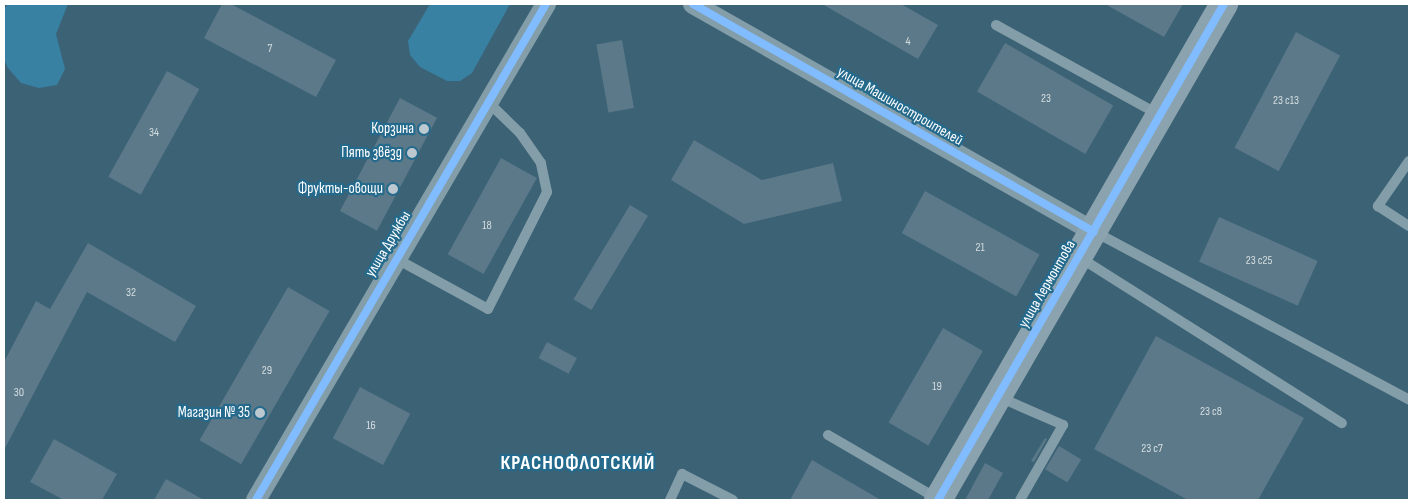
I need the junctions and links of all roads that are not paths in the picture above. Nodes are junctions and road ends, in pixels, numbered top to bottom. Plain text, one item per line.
1 (546, 4) edge
2 (693, 4) edge
3 (1224, 4) edge
4 (996, 25) dead end
5 (489, 103) junction
6 (1161, 115) junction
7 (1409, 161) edge
8 (1409, 226) edge
9 (1094, 232) junction
10 (1079, 257) junction
11 (395, 258) junction
12 (998, 397) junction
13 (1409, 400) edge
14 (1342, 423) dead end
15 (828, 436) dead end
16 (256, 500) edge
17 (670, 500) edge
18 (733, 500) edge
19 (939, 500) edge
20 (1020, 500) edge

1 - 5 street, улица Дружбы
2 - 9 street, улица Машиностроителей
3 - 6 street, улица Лермонтова
4 - 6 lane
5 - 11 street, улица Дружбы
5 - 11 lane
6 - 9 street, улица Лермонтова
7 - 8 lane
9 - 10 street, улица Лермонтова
9 - 13 lane
10 - 12 street, улица Лермонтова
10 - 14 lane
11 - 16 street, улица Дружбы
12 - 19 street, улица Лермонтова
12 - 20 lane
15 - 19 lane
17 - 18 lane

